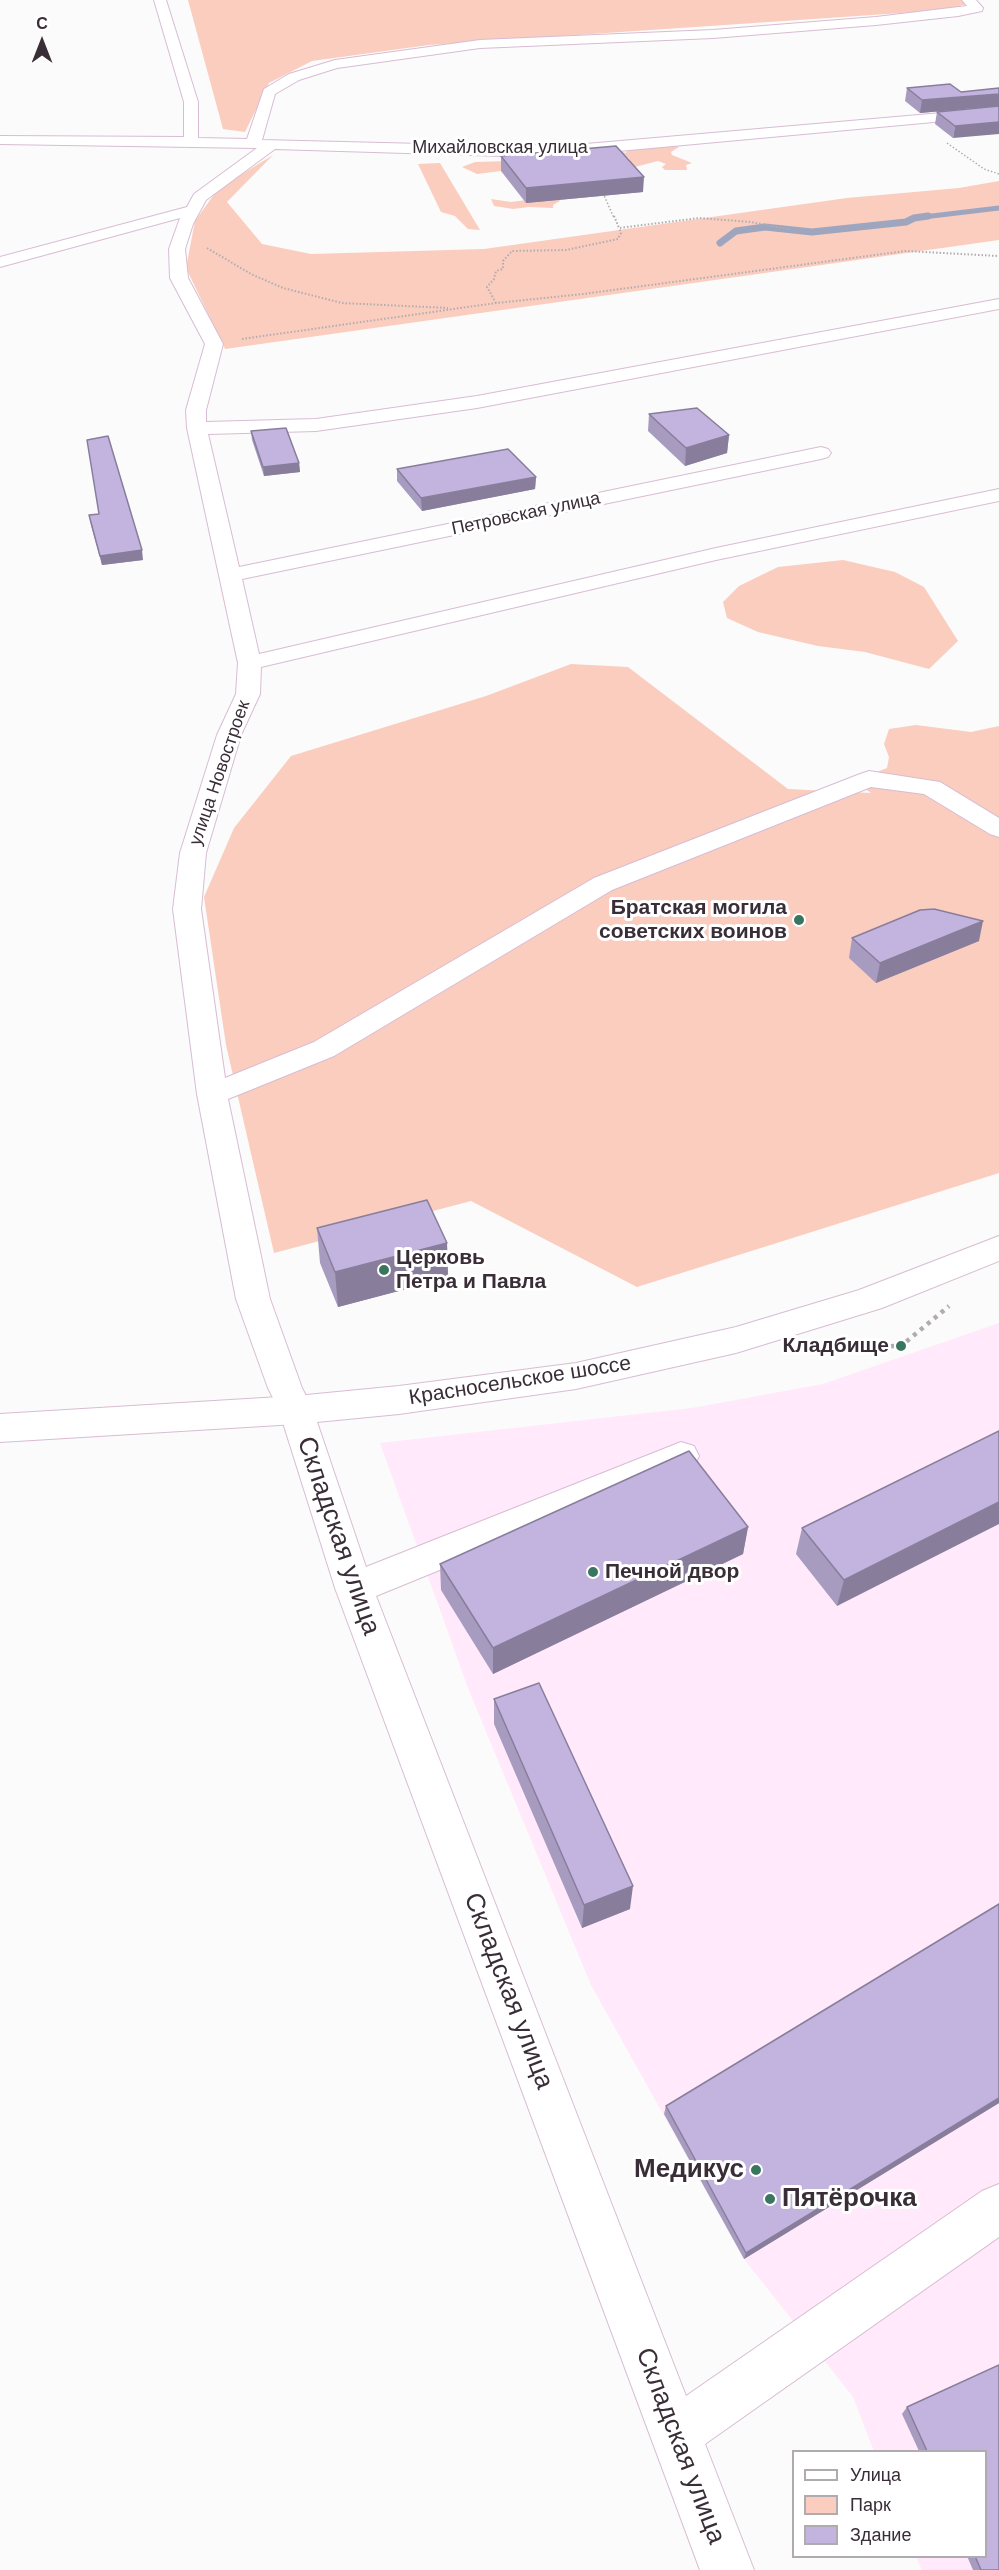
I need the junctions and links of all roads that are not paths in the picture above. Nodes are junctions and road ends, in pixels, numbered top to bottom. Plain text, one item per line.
1 (160, 0) edge
2 (978, 5) edge
3 (999, 112) edge
4 (0, 140) edge
5 (191, 142) junction
6 (262, 144) junction
7 (189, 217) junction
8 (0, 262) edge
9 (999, 304) edge
10 (197, 428) junction
11 (821, 453) dead end
12 (999, 495) edge
13 (232, 576) junction
14 (250, 663) junction
15 (999, 829) edge
16 (212, 1094) junction
17 (999, 1248) edge
18 (296, 1410) junction
19 (11, 1427) edge
20 (681, 1456) edge
21 (354, 1588) junction
22 (999, 2208) edge
23 (676, 2433) junction
24 (727, 2570) edge

1 - 5 street
2 - 6 street
3 - 6 street, Михайловская улица
4 - 5 street, Михайловская улица
5 - 6 street, Михайловская улица
6 - 7 street
7 - 8 street
7 - 10 street, улица Новостроек
9 - 10 street
10 - 13 street, улица Новостроек
11 - 13 street, Петровская улица
12 - 14 street
13 - 14 street, улица Новостроек
14 - 16 street, улица Новостроек
15 - 16 street
16 - 18 street, улица Новостроек
17 - 18 street, Красносельское шоссе
18 - 19 street, Красносельское шоссе
18 - 21 street, Складская улица
20 - 21 street
21 - 23 street, Складская улица
22 - 23 street
23 - 24 street, Складская улица

